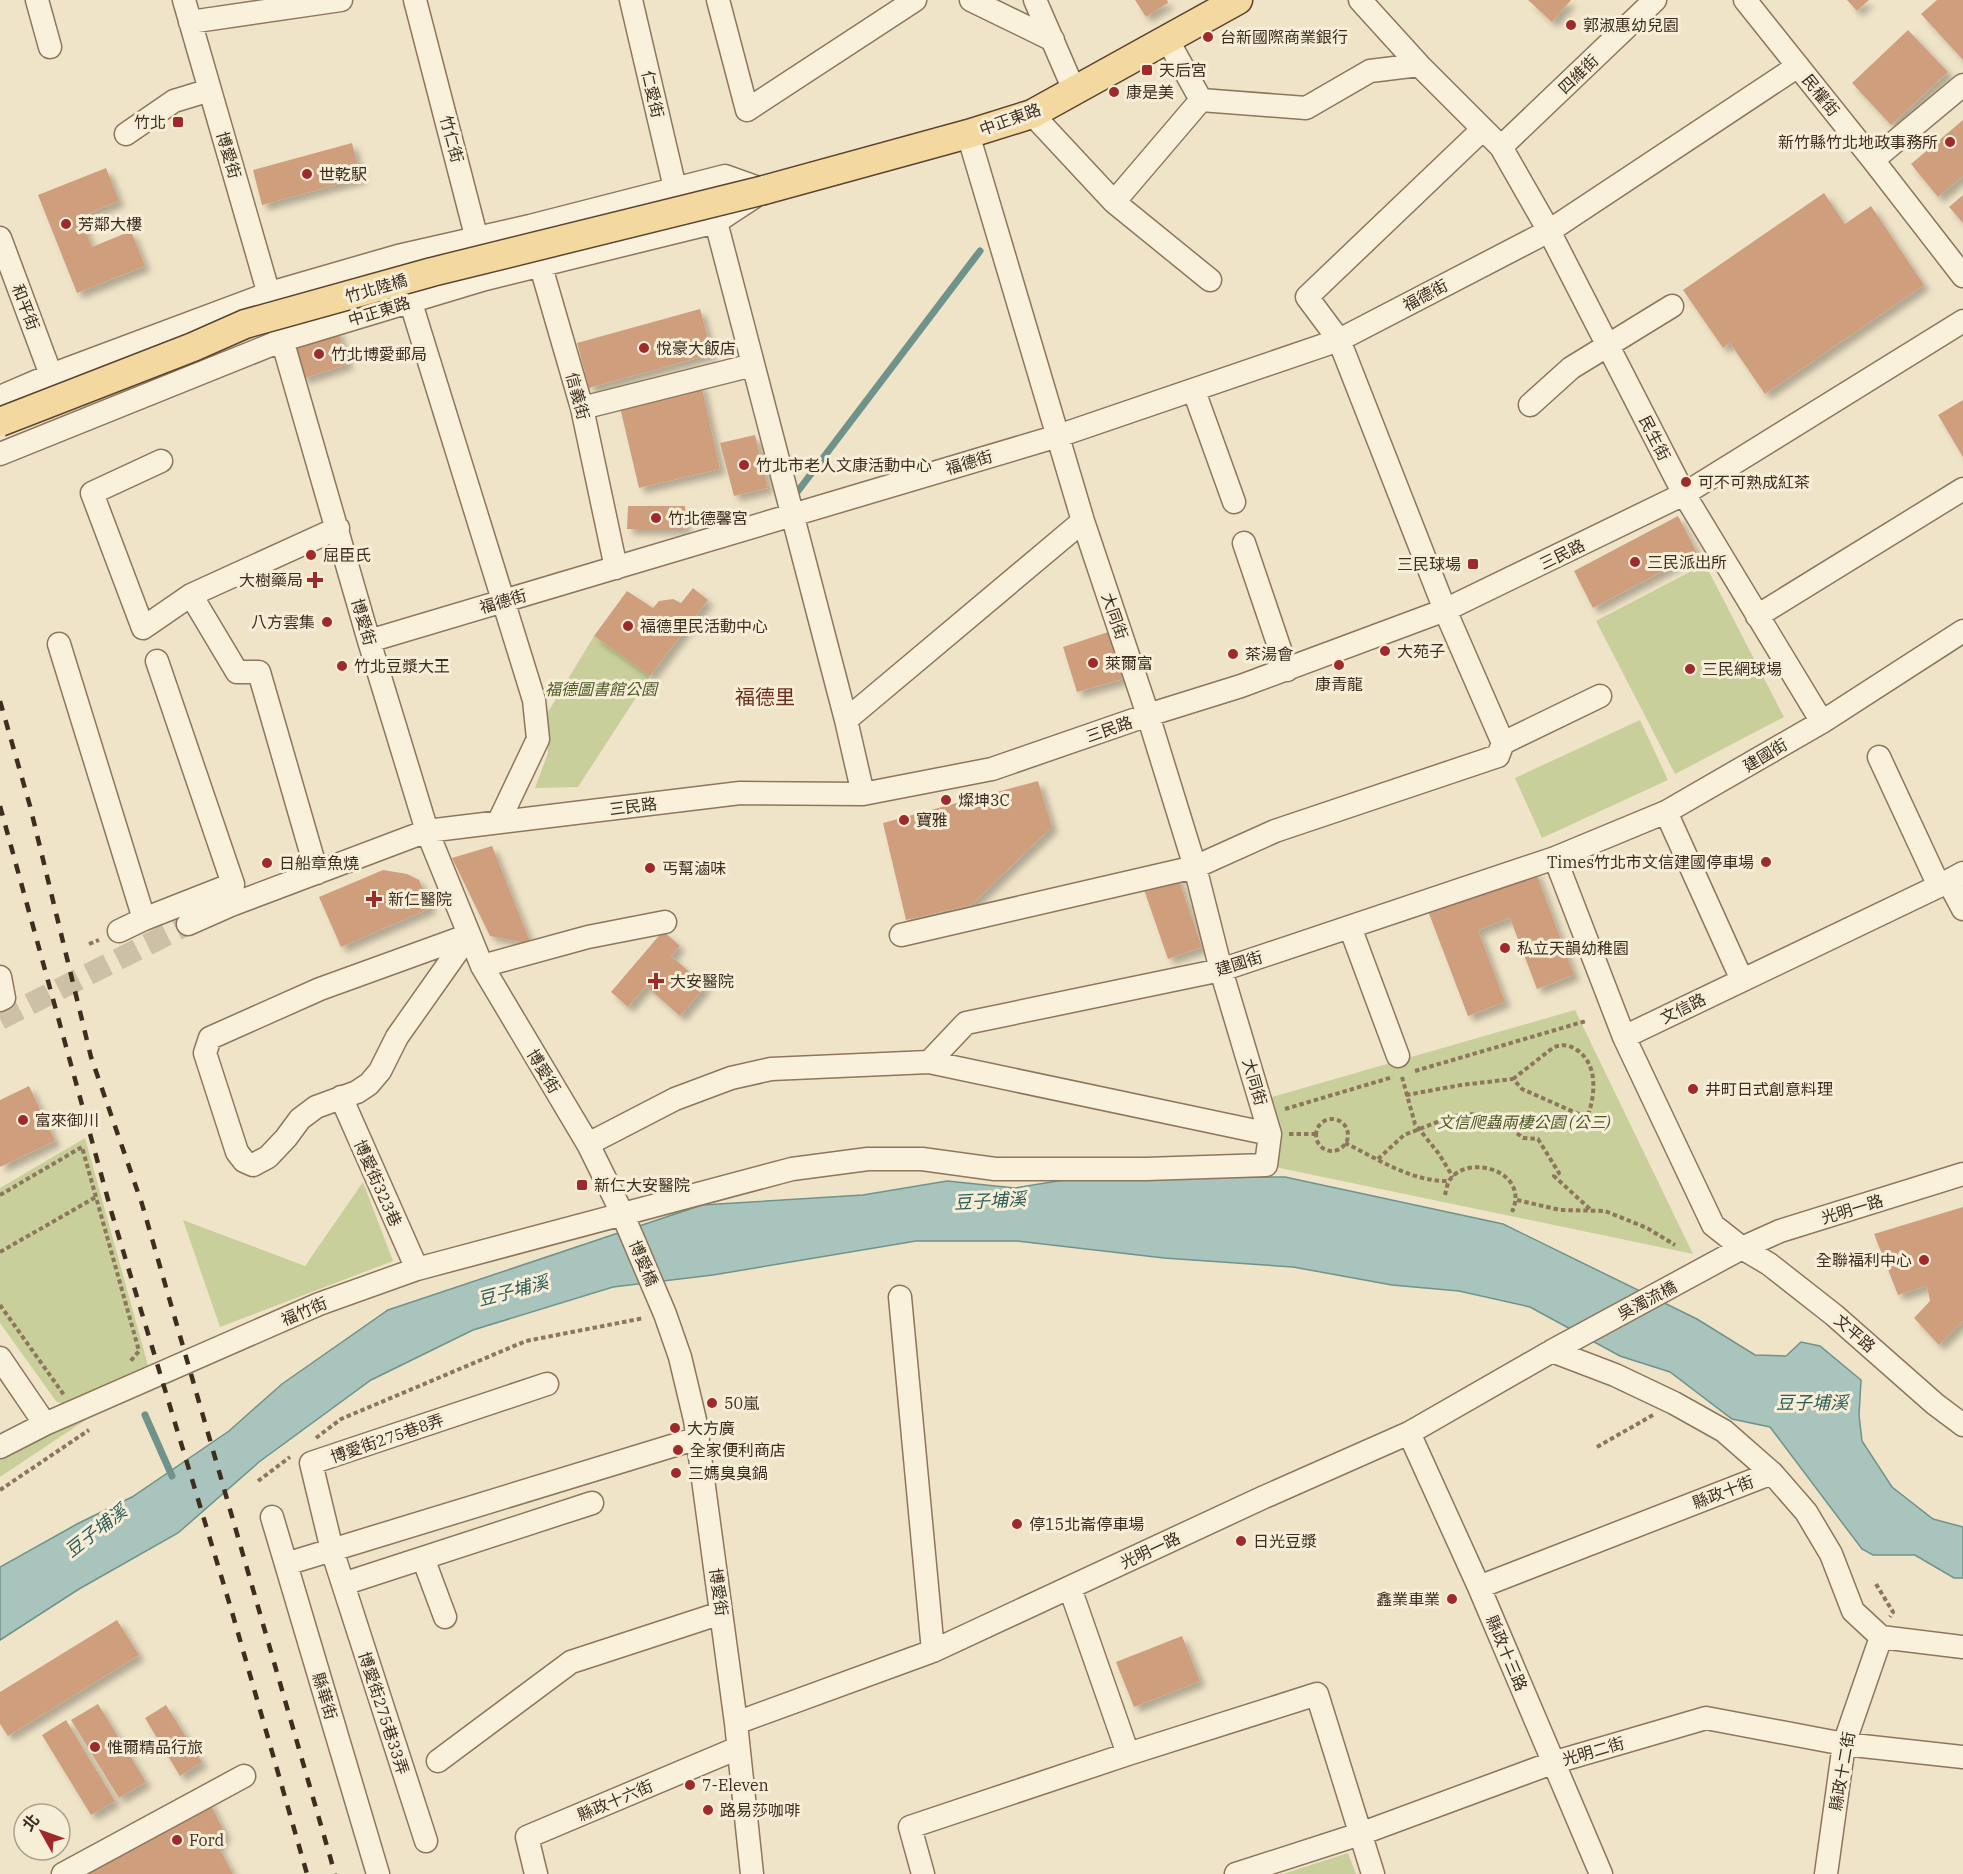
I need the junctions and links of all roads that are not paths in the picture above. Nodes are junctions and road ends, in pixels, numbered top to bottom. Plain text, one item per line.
1 (37, 0) edge
2 (184, 0) edge
3 (341, 0) edge
4 (415, 0) edge
5 (631, 0) edge
6 (718, 0) edge
7 (915, 0) edge
8 (971, 0) edge
9 (1035, 0) edge
10 (1238, 0) edge
11 (1360, 0) edge
12 (1654, 0) edge
13 (1746, 0) edge
14 (190, 22) junction
15 (1167, 39) junction
16 (1053, 40) junction
17 (50, 48) dead end
18 (1419, 65) junction
19 (1798, 66) junction
20 (1963, 85) edge
21 (210, 90) junction
22 (1074, 90) junction
23 (1201, 100) junction
24 (1032, 114) junction
25 (1483, 129) junction
26 (126, 134) dead end
27 (968, 134) junction
28 (1501, 147) junction
29 (1873, 160) junction
30 (675, 188) junction
31 (764, 190) junction
32 (1114, 202) junction
33 (716, 222) junction
34 (530, 226) junction
35 (1549, 231) junction
36 (477, 237) junction
37 (0, 238) edge
38 (398, 256) junction
39 (540, 266) junction
40 (1963, 276) edge
41 (485, 279) junction
42 (1210, 280) dead end
43 (270, 293) junction
44 (410, 302) junction
45 (1672, 306) dead end
46 (1963, 321) edge
47 (283, 340) junction
48 (1338, 340) junction
49 (1607, 346) junction
50 (753, 365) junction
51 (51, 375) junction
52 (1194, 391) junction
53 (0, 397) edge
54 (1530, 405) dead end
55 (582, 408) junction
56 (0, 422) edge
57 (1058, 436) junction
58 (0, 454) edge
59 (161, 461) dead end
60 (1963, 489) edge
61 (1684, 494) junction
62 (1234, 502) dead end
63 (791, 514) junction
64 (1083, 521) junction
65 (338, 528) junction
66 (1244, 543) dead end
67 (616, 568) junction
68 (191, 596) junction
69 (503, 600) junction
70 (1445, 610) junction
71 (1757, 616) junction
72 (1963, 631) edge
73 (369, 641) junction
74 (60, 644) dead end
75 (157, 660) dead end
76 (1287, 670) junction
77 (1600, 696) dead end
78 (1148, 715) junction
79 (846, 720) junction
80 (1822, 722) junction
81 (1503, 743) junction
82 (1879, 757) dead end
83 (862, 794) junction
84 (1666, 812) junction
85 (499, 821) junction
86 (427, 831) junction
87 (1555, 858) junction
88 (1195, 867) junction
89 (317, 873) junction
90 (1950, 880) edge
91 (232, 895) junction
92 (1963, 909) edge
93 (144, 919) junction
94 (665, 922) dead end
95 (188, 924) tunnel mouth
96 (1350, 927) junction
97 (119, 931) dead end
98 (469, 934) junction
99 (901, 935) dead end
100 (482, 966) junction
101 (1221, 970) junction
102 (0, 977) edge
103 (1742, 980) junction
104 (0, 1000) edge
105 (1624, 1037) junction
106 (929, 1062) junction
107 (1400, 1065) road end
108 (341, 1097) junction
109 (1267, 1125) junction
110 (588, 1144) junction
111 (1963, 1174) edge
112 (622, 1213) junction
113 (1742, 1248) junction
114 (417, 1269) junction
115 (900, 1297) dead end
116 (665, 1314) joint
117 (1552, 1351) junction
118 (0, 1358) edge
119 (548, 1384) dead end
120 (45, 1424) junction
121 (1963, 1425) edge
122 (1409, 1433) junction
123 (698, 1438) junction
124 (0, 1447) edge
125 (1772, 1473) junction
126 (592, 1503) dead end
127 (272, 1517) dead end
128 (332, 1550) junction
129 (423, 1558) junction
130 (286, 1564) junction
131 (343, 1584) junction
132 (1479, 1587) junction
133 (1070, 1588) junction
134 (722, 1612) junction
135 (445, 1617) dead end
136 (1881, 1636) junction
137 (1963, 1647) edge
138 (933, 1651) junction
139 (736, 1723) junction
140 (1844, 1744) junction
141 (738, 1748) junction
142 (1128, 1754) junction
143 (1963, 1757) edge
144 (438, 1761) dead end
145 (1552, 1763) junction
146 (244, 1776) dead end
147 (1360, 1834) junction
148 (426, 1841) dead end
149 (63, 1874) edge
150 (378, 1874) edge
151 (536, 1874) edge
152 (752, 1874) edge
153 (923, 1874) edge
154 (1236, 1874) edge
155 (1373, 1874) edge
156 (1601, 1874) edge
157 (1826, 1874) edge

1 - 17 street
2 - 14 street, 博愛街
3 - 14 street
4 - 36 street, 竹仁街
5 - 30 street, 仁愛街
6 - 7 street
8 - 16 street
9 - 16 street
10 - 15 main road, 中正東路
11 - 18 street, 民生街
12 - 28 street, 四維街
13 - 19 street, 民權街
14 - 21 street, 博愛街
15 - 22 main road, 中正東路
15 - 23 street
16 - 22 street
18 - 23 street
18 - 25 street, 民生街
19 - 29 street, 民權街
19 - 35 street, 福德街
20 - 29 street
21 - 26 street
21 - 43 street, 博愛街
22 - 24 main road, 中正東路
23 - 32 street
24 - 27 main road, 中正東路
24 - 32 street
25 - 28 street, 民生街
25 - 48 street
27 - 31 main road, 中正東路
27 - 57 street, 大同街
28 - 35 street, 民生街
29 - 40 street, 民權街
30 - 31 street
30 - 34 street
31 - 33 street, 中正東路
31 - 56 main road, 竹北陸橋, bridge
32 - 42 street
33 - 39 street, 中正東路
33 - 50 street
34 - 36 street
34 - 39 street, 信義街
35 - 48 street, 福德街
35 - 49 street, 民生街
36 - 38 street
36 - 41 street, 竹仁街
37 - 51 street, 和平街
38 - 43 street
38 - 44 street
39 - 41 street, 中正東路
39 - 55 street, 信義街
41 - 44 street, 中正東路
43 - 47 street, 博愛街
43 - 51 street
44 - 47 street, 中正東路
44 - 69 street
45 - 49 street
46 - 61 street, 三民路
47 - 58 street, 中正東路
47 - 65 street, 博愛街
48 - 52 street, 福德街
48 - 70 street
49 - 54 street
49 - 61 street, 民生街
50 - 55 street
50 - 63 street
51 - 53 street
52 - 57 street, 福德街
52 - 62 street
55 - 67 street, 信義街
57 - 63 street, 福德街
57 - 64 street, 大同街
59 - 68 street
60 - 71 street
61 - 70 street, 三民路
61 - 71 street, 民生街
63 - 67 street, 福德街
63 - 79 street
64 - 78 street, 大同街
64 - 79 street
65 - 68 street
65 - 73 street, 博愛街
66 - 76 street
67 - 69 street, 福德街
68 - 89 street
69 - 73 street, 福德街
69 - 85 street
70 - 76 street, 三民路
70 - 81 street
71 - 80 street, 民生街
72 - 80 street, 建國街
73 - 86 street, 博愛街
74 - 93 street
75 - 91 street
76 - 78 street, 三民路
77 - 81 street
78 - 83 street, 三民路
78 - 88 street, 大同街
79 - 83 street
80 - 84 street, 建國街
81 - 88 street
82 - 90 street
83 - 85 street, 三民路
84 - 87 street, 建國街
84 - 103 street
85 - 86 street, 三民路
86 - 89 street, 三民路
86 - 98 street, 博愛街
87 - 96 street, 建國街
87 - 105 street
88 - 99 street
88 - 101 street, 大同街
89 - 91 street, 三民路
90 - 92 street
90 - 103 street, 文信路
91 - 93 street
91 - 95 street, 三民路
93 - 97 street
94 - 100 street
96 - 101 street, 建國街
96 - 107 street
98 - 100 street, 博愛街
98 - 108 street
98 - 108 street
100 - 110 street, 博愛街
101 - 106 street, 建國街
101 - 109 street, 大同街
102 - 104 street
103 - 105 street, 文信路
105 - 113 street
106 - 109 street
106 - 110 street
108 - 114 street, 博愛街323巷
109 - 112 street, 福竹街
110 - 112 street, 博愛街
111 - 113 street, 光明一路
112 - 114 street, 福竹街
112 - 116 street, 博愛橋
113 - 117 street, 吳濁流橋
113 - 121 street, 文平路
114 - 120 street, 福竹街
115 - 138 street
116 - 123 street, 博愛街
117 - 122 street, 光明一路
117 - 125 street
118 - 120 street
119 - 128 street, 博愛街275巷8弄
120 - 124 street, 福竹街
122 - 132 street, 縣政十三路
122 - 133 street, 光明一路
123 - 128 street
123 - 134 street, 博愛街
125 - 132 street, 縣政十街
125 - 136 street, 縣政十街
126 - 129 street
127 - 130 street, 縣華街
128 - 130 street
128 - 131 street, 博愛街275巷33弄
129 - 131 street
129 - 135 street
130 - 150 street, 縣華街
131 - 148 street, 博愛街275巷33弄
132 - 145 street, 縣政十三路
133 - 138 street, 光明一路
133 - 142 street
134 - 139 street, 博愛街
134 - 144 street
136 - 137 street
136 - 140 street, 縣政十二街
138 - 139 street, 光明一路
139 - 141 street, 博愛街
140 - 143 street, 光明二街
140 - 145 street, 光明二街
140 - 157 street, 縣政十二街
141 - 151 street, 縣政十六街
141 - 152 street, 博愛街
142 - 147 street
142 - 153 street
145 - 147 street, 光明二街
145 - 156 street, 縣政十三路
146 - 149 street
147 - 154 street, 光明二街
147 - 155 street

